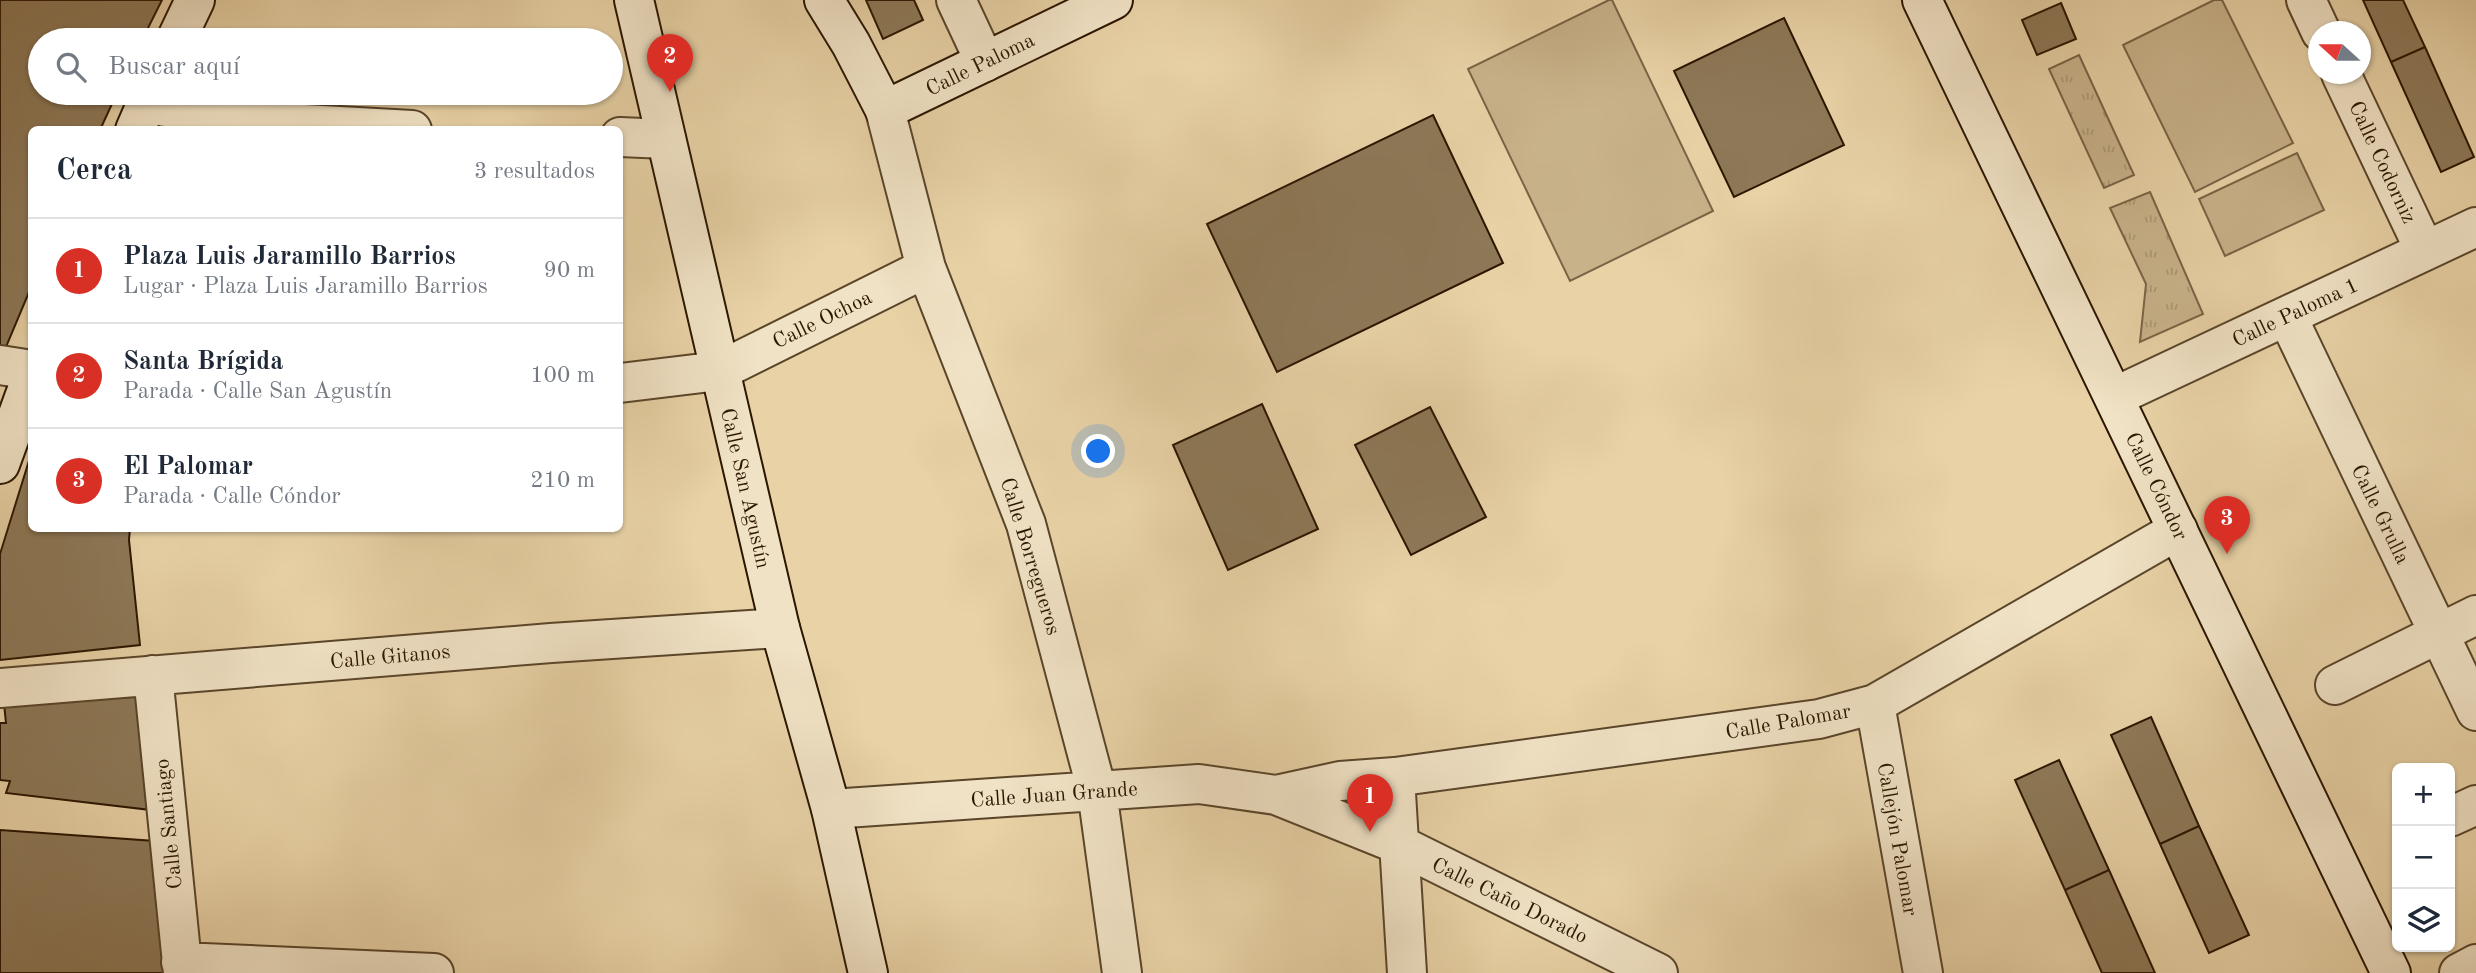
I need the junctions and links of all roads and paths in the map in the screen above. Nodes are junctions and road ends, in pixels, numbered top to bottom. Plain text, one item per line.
1 (195, 0) edge
2 (634, 0) edge
3 (824, 0) edge
4 (956, 0) edge
5 (1113, 0) edge
6 (1922, 0) edge
7 (2306, 0) edge
8 (2316, 21) edge
9 (182, 28) edge
10 (985, 62) junction
11 (2346, 84) edge
12 (144, 109) edge
13 (885, 110) junction
14 (340, 126) edge
15 (623, 137) edge
16 (666, 139) junction
17 (2473, 236) edge
18 (2425, 251) junction
19 (926, 268) junction
20 (2287, 316) junction
21 (0, 365) edge
22 (28, 369) edge
23 (719, 371) junction
24 (623, 383) edge
25 (28, 387) edge
26 (2114, 397) junction
27 (0, 464) edge
28 (2178, 530) junction
29 (2476, 615) edge
30 (780, 628) junction
31 (2439, 634) junction
32 (153, 675) junction
33 (2335, 685) dead end
34 (0, 688) edge
35 (1875, 704) junction
36 (2476, 711) edge
37 (1395, 776) junction
38 (1097, 791) junction
39 (1276, 795) junction
40 (2476, 805) edge
41 (831, 809) junction
42 (2455, 815) edge
43 (1401, 845) junction
44 (2476, 964) edge
45 (182, 967) edge
46 (434, 973) edge
47 (868, 973) edge
48 (1122, 973) edge
49 (1407, 973) edge
50 (1658, 973) edge
51 (1923, 973) edge
52 (2391, 973) edge
53 (2459, 973) edge

1 - 9 street
2 - 16 street, Calle San Agustín
3 - 13 street, Calle Borregueros
4 - 10 street
5 - 10 street, Calle Paloma
6 - 26 street, Calle Cóndor
7 - 8 street
10 - 13 street, Calle Paloma
11 - 18 street, Calle Codorniz
12 - 14 street
13 - 19 street, Calle Borregueros
15 - 16 street
16 - 23 street, Calle San Agustín
17 - 18 street, Calle Paloma 1
18 - 20 street, Calle Paloma 1
19 - 23 street, Calle Ochoa
19 - 38 street, Calle Borregueros
20 - 26 street, Calle Paloma 1
20 - 31 street, Calle Grulla
21 - 22 street
23 - 24 street, Calle Ochoa
23 - 30 street, Calle San Agustín
25 - 27 street
26 - 28 street, Calle Cóndor
28 - 35 street, Calle Palomar
28 - 52 street, Calle Cóndor
29 - 31 street
30 - 32 street, Calle Gitanos
30 - 41 street, Calle San Agustín
31 - 33 street
31 - 36 street, Calle Grulla
32 - 34 street, Calle Gitanos
32 - 45 street, Calle Santiago
35 - 37 street, Calle Palomar
35 - 51 street, Callejón Palomar
37 - 39 street, Calle Palomar
37 - 43 street
38 - 39 street, Calle Juan Grande
38 - 41 street, Calle Juan Grande
38 - 48 street, Calle Borregueros
39 - 43 street, Calle Caño Dorado
40 - 42 street
41 - 47 street, Calle San Agustín
43 - 49 street
43 - 50 street, Calle Caño Dorado
44 - 53 street
45 - 46 street

